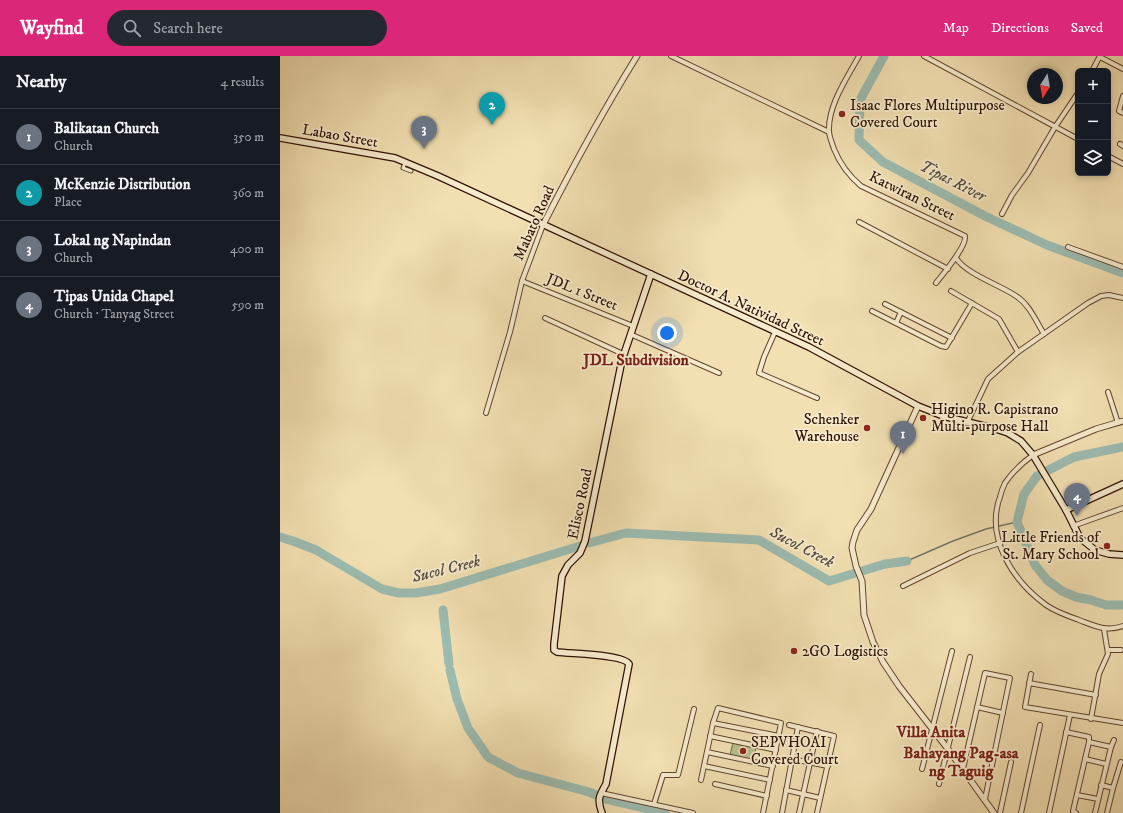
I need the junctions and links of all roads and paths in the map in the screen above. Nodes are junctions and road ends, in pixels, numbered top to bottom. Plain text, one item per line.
1 (637, 56) edge
2 (671, 56) edge
3 (859, 56) edge
4 (924, 56) edge
5 (1100, 57) edge
6 (1094, 68) edge
7 (1123, 69) edge
8 (1123, 96) edge
9 (1075, 97) edge
10 (1123, 113) edge
11 (1055, 126) junction
12 (829, 132) junction
13 (1075, 137) edge
14 (280, 138) edge
15 (395, 158) joint
16 (1111, 158) edge
17 (405, 162) junction
18 (1123, 164) edge
19 (411, 172) dead end
20 (1002, 214) dead end
21 (859, 222) dead end
22 (543, 225) junction
23 (1068, 247) dead end
24 (956, 258) junction
25 (1123, 267) edge
26 (948, 269) junction
27 (651, 274) junction
28 (522, 282) junction
29 (936, 283) dead end
30 (951, 292) dead end
31 (1123, 298) edge
32 (972, 303) junction
33 (885, 304) dead end
34 (872, 311) dead end
35 (901, 312) junction
36 (545, 318) dead end
37 (896, 323) junction
38 (633, 326) junction
39 (775, 332) junction
40 (630, 334) junction
41 (1044, 334) junction
42 (952, 338) junction
43 (1018, 352) junction
44 (623, 354) junction
45 (719, 374) dead end
46 (1108, 392) dead end
47 (817, 398) dead end
48 (918, 406) junction
49 (486, 413) dead end
50 (1121, 422) edge
51 (967, 423) junction
52 (1033, 455) junction
53 (1123, 484) edge
54 (1123, 508) edge
55 (1066, 510) junction
56 (1073, 526) junction
57 (1000, 544) junction
58 (1123, 555) edge
59 (903, 586) dead end
60 (1123, 626) edge
61 (1104, 628) junction
62 (1108, 650) junction
63 (1121, 650) dead end
64 (952, 651) dead end
65 (970, 657) dead end
66 (1031, 674) dead end
67 (1029, 683) junction
68 (1096, 695) junction
69 (977, 707) junction
70 (694, 709) dead end
71 (1003, 714) junction
72 (1070, 715) junction
73 (1091, 719) junction
74 (713, 723) junction
75 (1123, 724) edge
76 (789, 725) dead end
77 (1040, 725) dead end
78 (798, 727) junction
79 (933, 729) junction
80 (817, 731) junction
81 (1066, 732) junction
82 (710, 736) junction
83 (779, 736) junction
84 (1114, 740) dead end
85 (1089, 742) junction
86 (1111, 747) junction
87 (948, 748) junction
88 (776, 750) junction
89 (707, 752) junction
90 (792, 759) junction
91 (1085, 759) junction
92 (810, 762) junction
93 (1011, 762) dead end
94 (1121, 762) dead end
95 (1106, 764) junction
96 (704, 766) junction
97 (773, 766) junction
98 (828, 766) junction
99 (963, 768) junction
100 (922, 769) dead end
101 (1117, 771) junction
102 (1123, 773) edge
103 (701, 780) dead end
104 (770, 780) junction
105 (715, 784) dead end
106 (939, 784) dead end
107 (1101, 785) junction
108 (1113, 788) junction
109 (786, 790) junction
110 (803, 794) junction
111 (1077, 794) junction
112 (600, 795) junction
113 (767, 796) junction
114 (820, 798) junction
115 (1098, 798) junction
116 (984, 799) junction
117 (654, 804) junction
118 (602, 813) edge
119 (693, 813) edge
120 (763, 813) edge
121 (782, 813) edge
122 (799, 813) edge
123 (817, 813) edge
124 (994, 813) edge
125 (1000, 813) edge
126 (1021, 813) edge
127 (1049, 813) edge
128 (1076, 813) edge
129 (1095, 813) edge
130 (1107, 813) edge

1 - 22 street, Mabato Road
2 - 12 street
3 - 12 street, Katwiran Street
4 - 11 street
5 - 6 street
5 - 7 street
8 - 10 street
9 - 11 street
11 - 13 street
11 - 20 street
12 - 24 street, Katwiran Street
14 - 15 main road, Labao Street
15 - 17 main road, Doctor A. Natividad Street
16 - 18 street
17 - 19 street
17 - 22 main road, Doctor A. Natividad Street
21 - 26 street
22 - 27 main road, Doctor A. Natividad Street
22 - 28 street, Mabato Road
23 - 25 street
24 - 26 street
24 - 41 street
26 - 29 street
27 - 38 main road, Elisco Road
27 - 39 main road, Doctor A. Natividad Street
28 - 38 street, JDL 1 Street
28 - 49 street, Mabato Road
30 - 32 street
31 - 41 street
32 - 42 street
32 - 43 street
33 - 35 street
34 - 37 street
35 - 37 street
35 - 42 street
36 - 44 street
37 - 42 street
38 - 40 main road, Elisco Road
39 - 47 street
39 - 48 main road, Doctor A. Natividad Street
40 - 44 main road, Elisco Road
40 - 45 street
41 - 43 street
43 - 51 street
44 - 112 main road, Elisco Road
46 - 50 street
48 - 51 main road, Doctor A. Natividad Street
48 - 79 street
50 - 52 street
51 - 52 main road, Doctor A. Natividad Street
52 - 55 main road, Doctor A. Natividad Street
52 - 57 street
53 - 55 main road
54 - 56 street
55 - 56 main road, Doctor A. Natividad Street
56 - 58 main road, Doctor A. Natividad Street
57 - 59 street
57 - 61 street
60 - 61 street
61 - 62 street
62 - 63 street
62 - 68 street
64 - 79 street
65 - 87 street
66 - 67 street
67 - 68 street
67 - 72 street
68 - 73 street
69 - 71 street
69 - 71 street
69 - 99 street
70 - 117 street
71 - 116 street
72 - 73 street
72 - 81 street
73 - 75 street
74 - 82 street
74 - 83 street
74 - 83 street
76 - 78 street
77 - 126 street
78 - 80 street
78 - 90 street
79 - 87 street
79 - 100 street
80 - 92 street
80 - 98 street
81 - 85 street
81 - 127 street
82 - 88 street
82 - 89 street
83 - 88 street
84 - 86 street
85 - 86 street
85 - 91 street
86 - 95 street
87 - 99 street
87 - 106 street
88 - 97 street
89 - 96 street
89 - 97 street
90 - 92 street
90 - 109 street
91 - 95 street
91 - 111 street
92 - 98 street
92 - 110 street
93 - 125 street
94 - 101 street
95 - 107 street
96 - 103 street
96 - 104 street
97 - 104 street
98 - 114 street
99 - 116 street
101 - 102 street
101 - 108 street
104 - 113 street
105 - 113 street
107 - 108 street
107 - 115 street
108 - 130 street
109 - 110 street
109 - 121 street
110 - 114 street
110 - 122 street
111 - 115 street
111 - 128 street
112 - 117 street
112 - 118 main road
113 - 120 street
114 - 123 street
115 - 129 street
116 - 124 street
117 - 119 street

